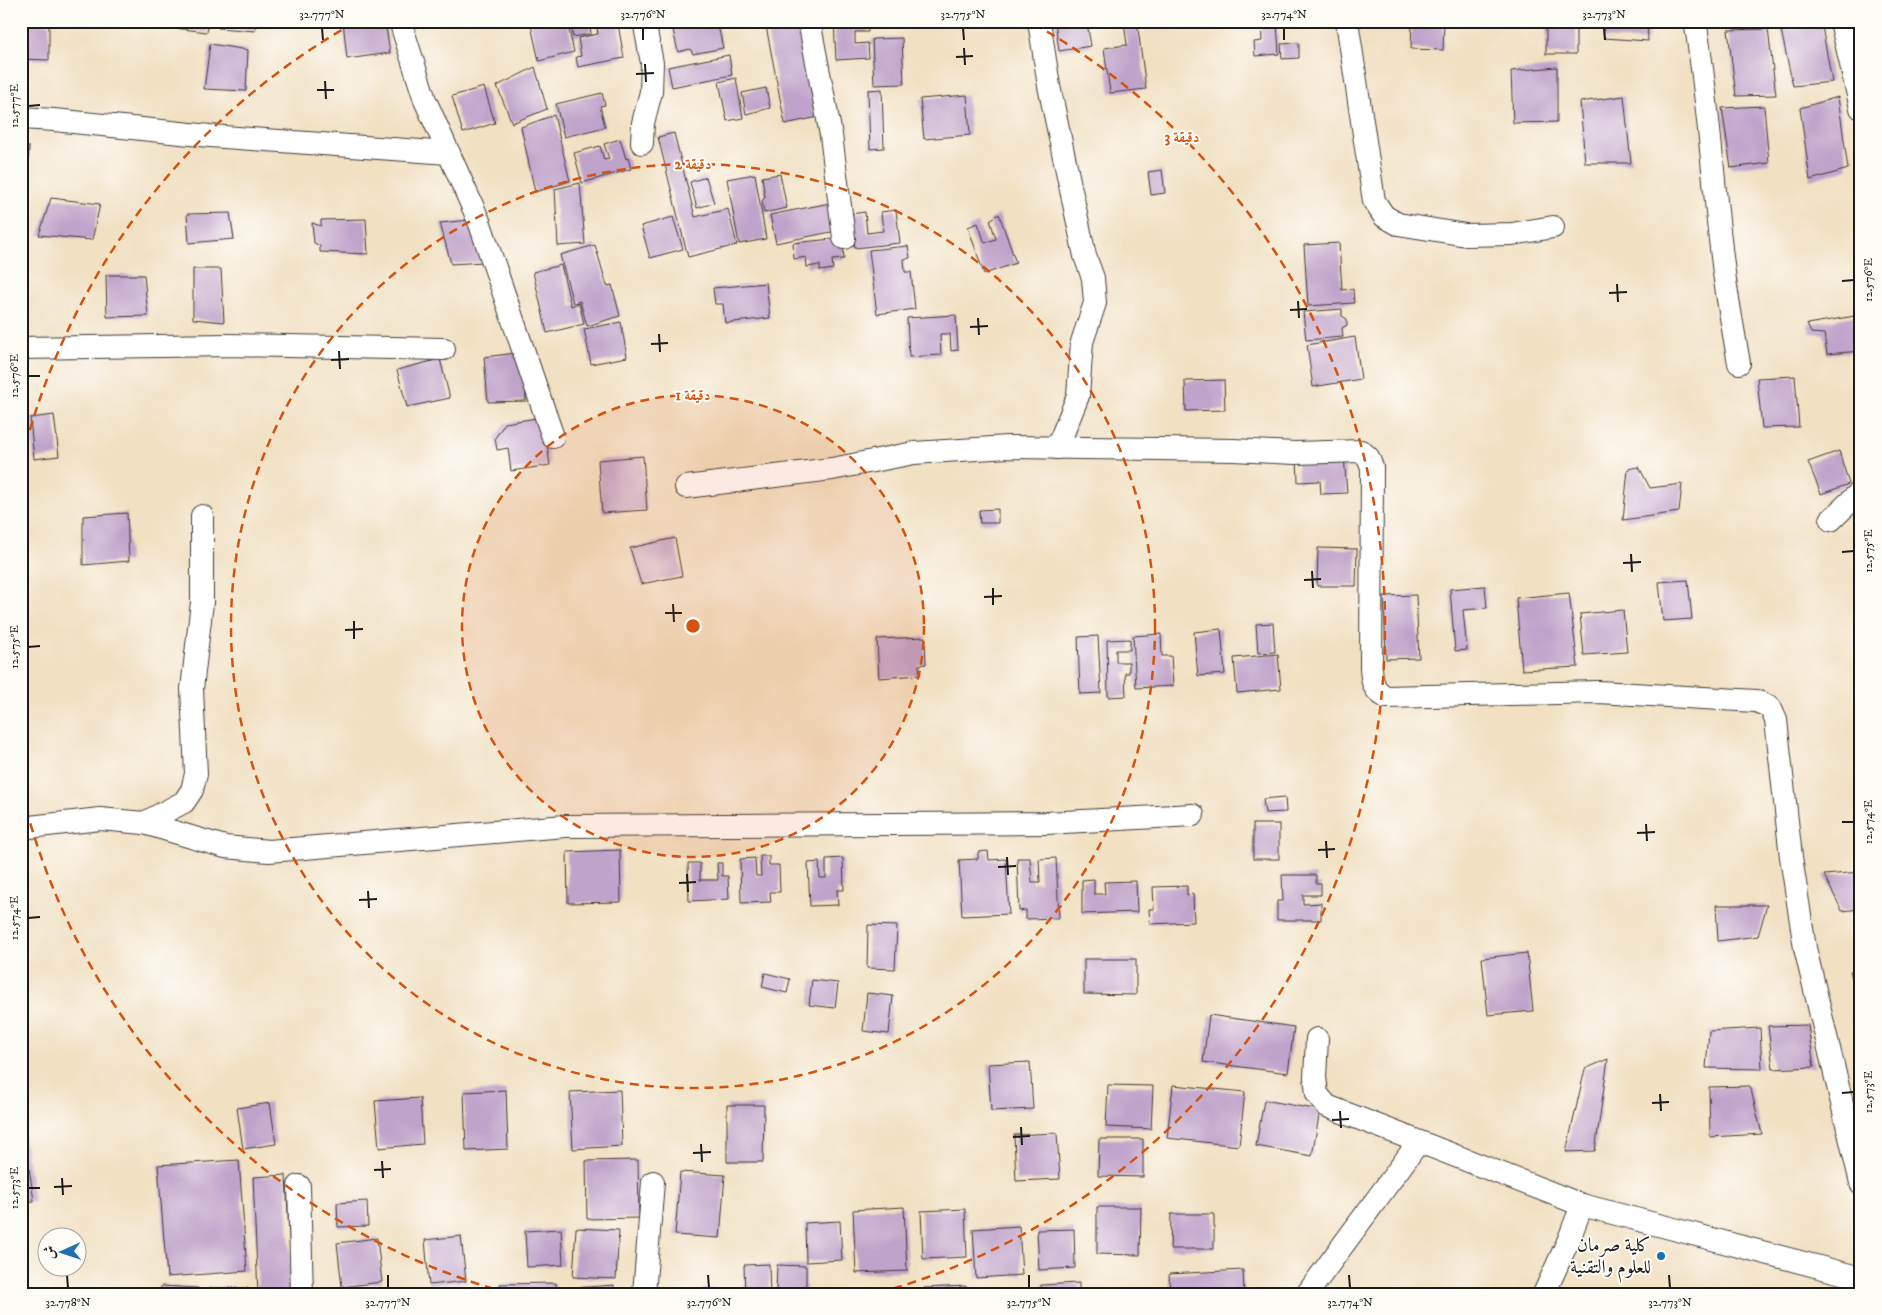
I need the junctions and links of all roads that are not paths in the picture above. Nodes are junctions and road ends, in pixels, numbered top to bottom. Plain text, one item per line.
1 (400, 21) edge
2 (644, 21) edge
3 (809, 21) edge
4 (1039, 21) edge
5 (1347, 21) edge
6 (1695, 21) edge
7 (1841, 21) edge
8 (1861, 108) edge
9 (21, 118) edge
10 (642, 144) dead end
11 (448, 153) junction
12 (1554, 227) dead end
13 (844, 238) dead end
14 (21, 348) edge
15 (444, 349) dead end
16 (1739, 363) dead end
17 (553, 437) dead end
18 (1057, 448) junction
19 (686, 487) dead end
20 (1861, 491) edge
21 (202, 516) dead end
22 (1831, 520) dead end
23 (1193, 815) dead end
24 (144, 823) junction
25 (21, 828) edge
26 (1317, 1039) dead end
27 (1418, 1143) junction
28 (653, 1182) dead end
29 (1861, 1183) edge
30 (299, 1186) dead end
31 (1582, 1205) junction
32 (1861, 1278) edge
33 (302, 1294) edge
34 (644, 1294) edge
35 (1307, 1294) edge
36 (1544, 1294) edge

1 - 11 street
2 - 10 street
3 - 13 street
4 - 18 street
5 - 12 street
6 - 16 street
7 - 8 street
9 - 11 street
11 - 17 street
14 - 15 street
18 - 19 street
18 - 29 street
20 - 22 street
21 - 24 street
23 - 24 street
24 - 25 street
26 - 27 street
27 - 31 street
27 - 35 street
28 - 34 street
30 - 33 street
31 - 32 street
31 - 36 street

